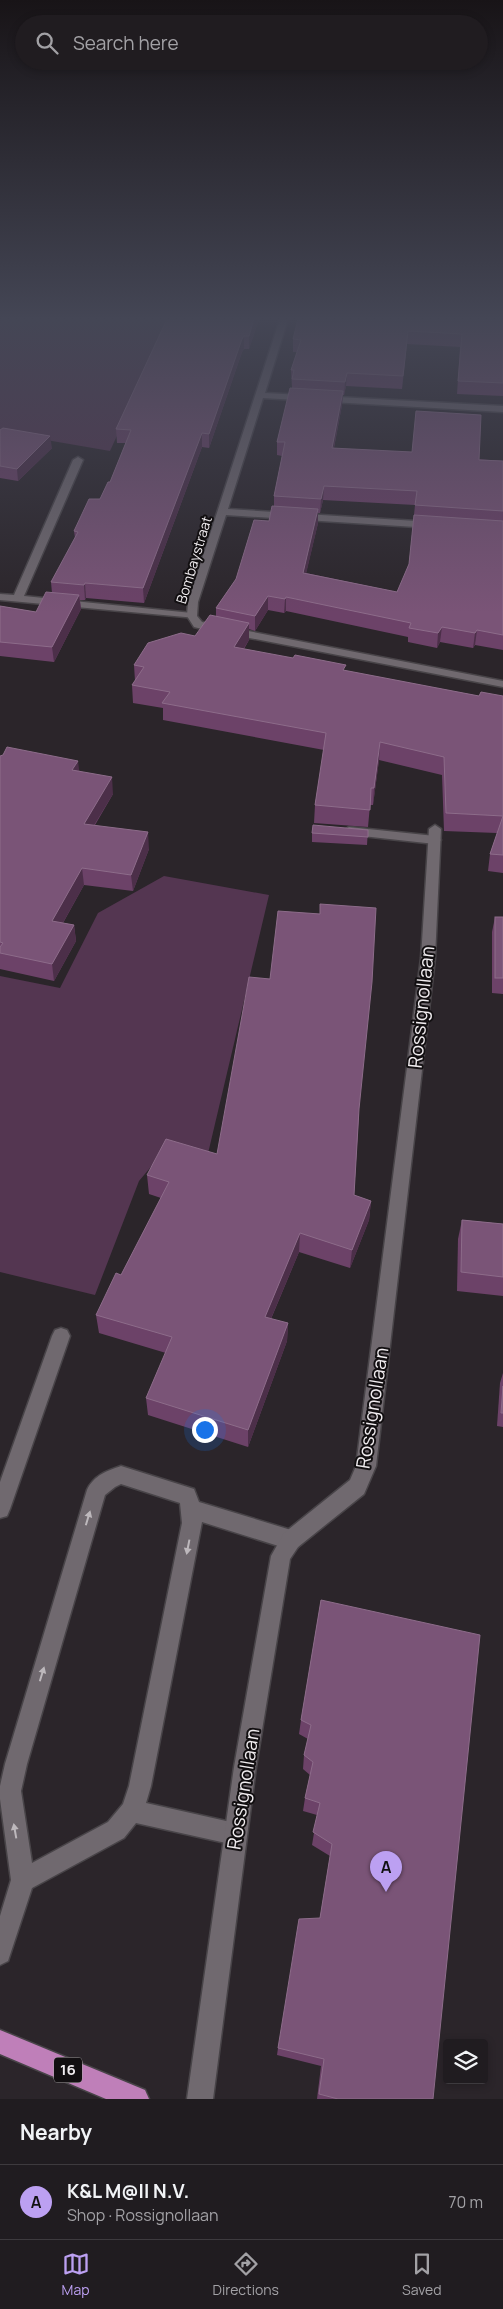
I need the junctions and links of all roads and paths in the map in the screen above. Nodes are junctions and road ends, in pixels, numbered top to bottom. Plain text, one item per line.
1 (253, 417) edge
2 (78, 460) dead end
3 (222, 512) junction
4 (445, 526) edge
5 (0, 597) edge
6 (18, 599) junction
7 (192, 616) junction
8 (503, 684) edge
9 (336, 830) edge
10 (61, 1336) dead end
11 (0, 1509) edge
12 (192, 1509) junction
13 (291, 1540) junction
14 (5, 1791) edge
15 (132, 1811) junction
16 (236, 1834) junction
17 (23, 1880) junction
18 (0, 1953) edge
19 (0, 2042) edge
20 (136, 2099) edge
21 (200, 2099) edge

1 - 3 street, Bombaystraat
2 - 6 street
3 - 4 street
3 - 7 street, Bombaystraat
5 - 6 street
6 - 7 street
7 - 8 street, Bombaystraat
9 - 13 street, Rossignollaan
10 - 11 street
12 - 13 street
14 -> 12 street
12 -> 15 street
13 - 16 street, Rossignollaan
17 -> 14 street
15 - 16 street
15 - 17 street
16 - 21 street, Rossignollaan
17 - 18 street
19 - 20 main road, 16

